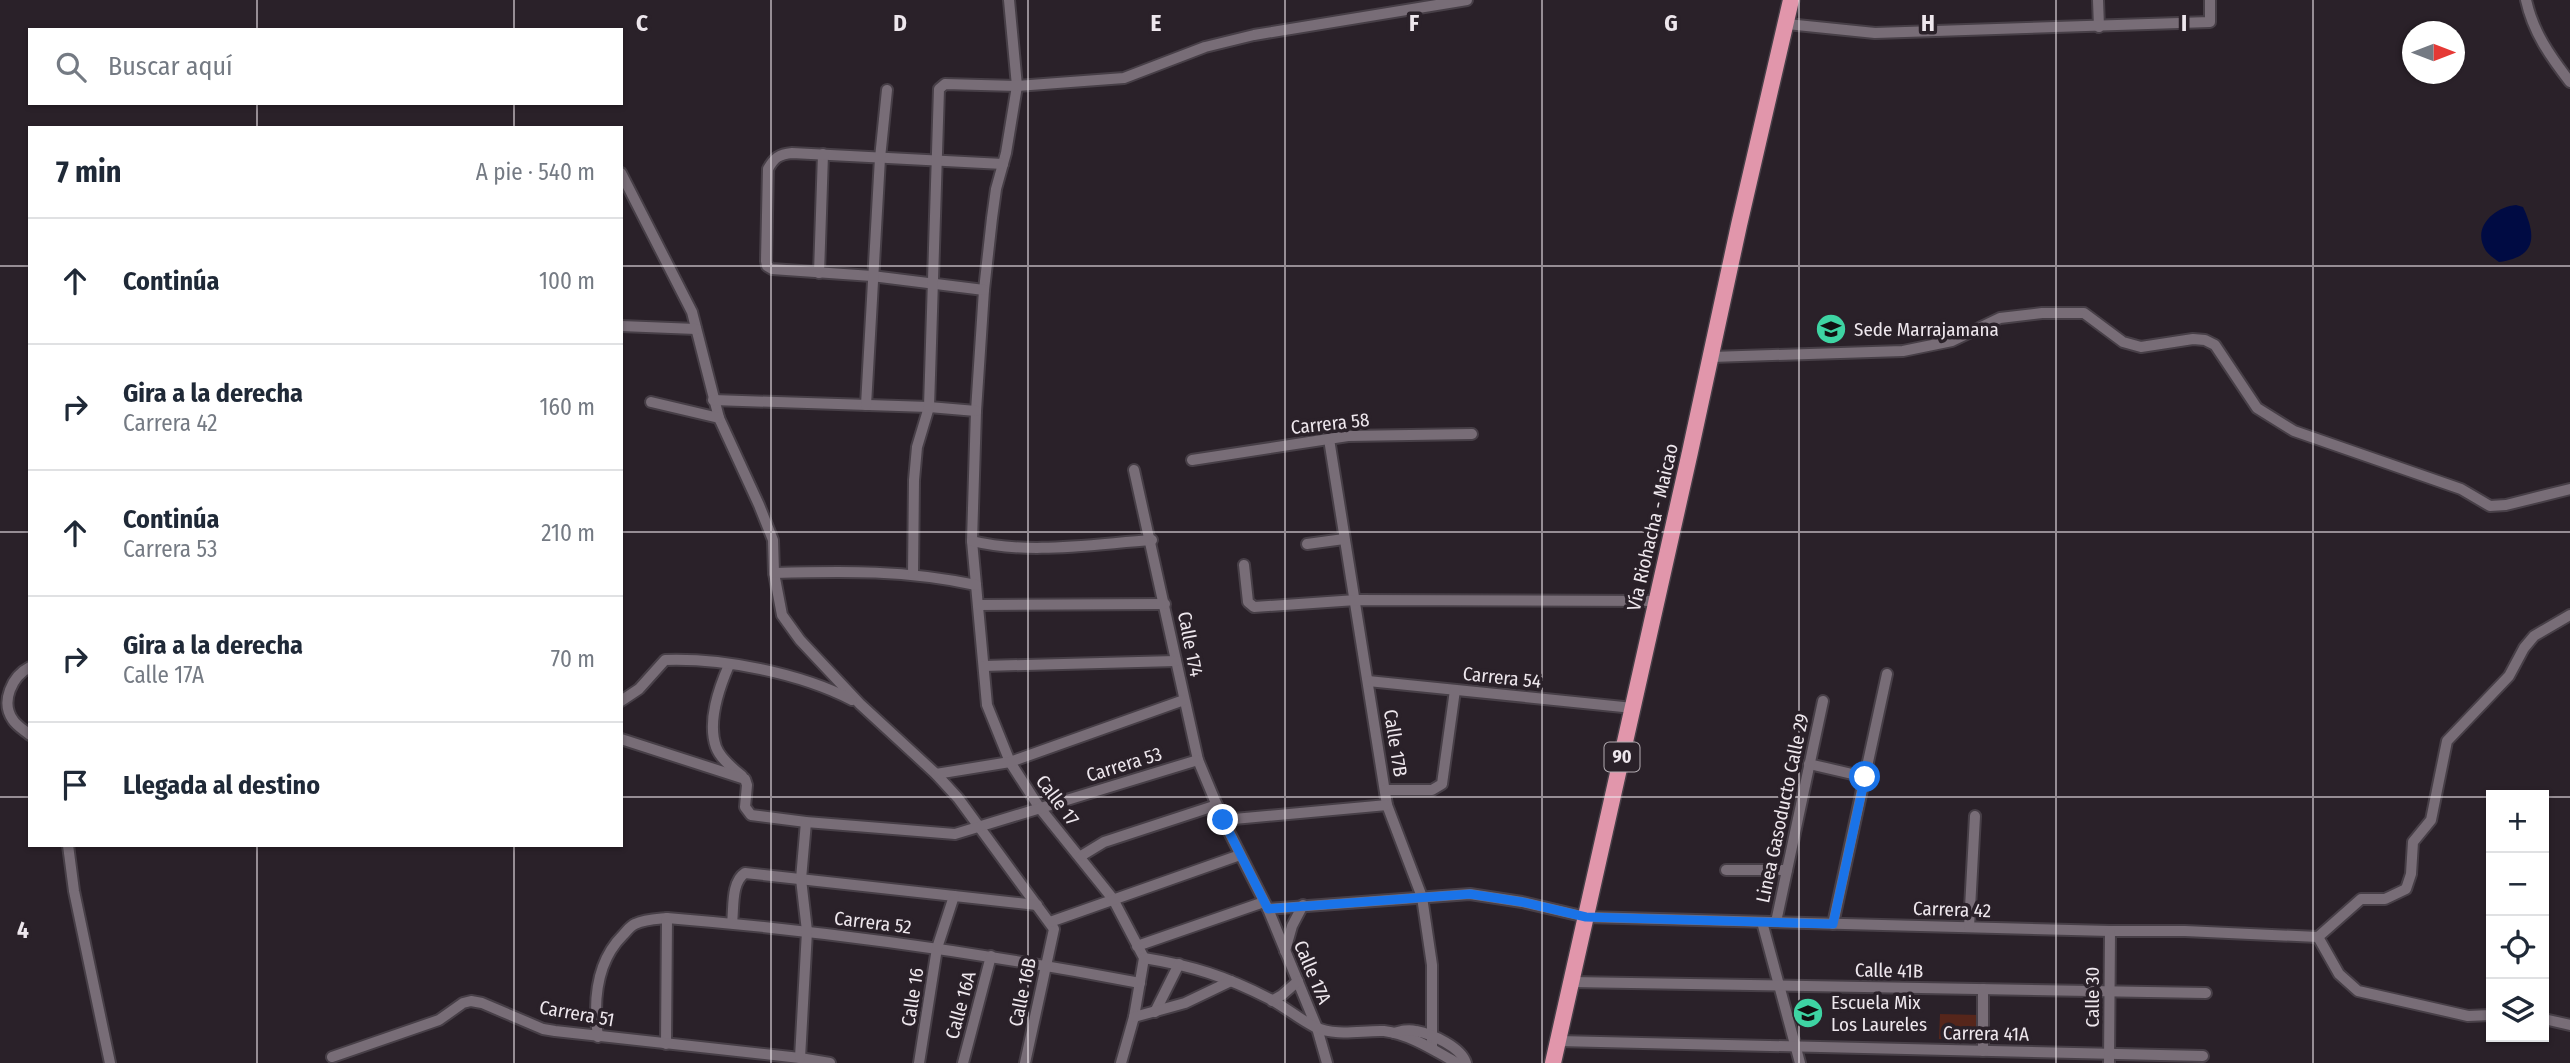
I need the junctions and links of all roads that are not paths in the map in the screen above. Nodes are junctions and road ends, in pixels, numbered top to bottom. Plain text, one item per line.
1 (1009, 0) edge
2 (1466, 0) edge
3 (1791, 0) edge
4 (2098, 0) edge
5 (2210, 0) edge
6 (2526, 0) edge
7 (1787, 24) junction
8 (2099, 27) junction
9 (2570, 82) edge
10 (1017, 86) junction
11 (887, 90) dead end
12 (823, 154) junction
13 (880, 158) junction
14 (937, 160) junction
15 (1003, 164) junction
16 (623, 177) edge
17 (819, 273) junction
18 (872, 276) junction
19 (932, 284) junction
20 (984, 289) junction
21 (623, 326) edge
22 (696, 329) junction
23 (1711, 357) junction
24 (713, 400) junction
25 (651, 402) dead end
26 (866, 405) junction
27 (929, 407) junction
28 (976, 411) junction
29 (719, 418) junction
30 (1472, 434) dead end
31 (1329, 439) junction
32 (1192, 460) dead end
33 (1134, 470) dead end
34 (2570, 489) edge
35 (1344, 539) junction
36 (1152, 540) junction
37 (972, 541) junction
38 (1307, 544) dead end
39 (1244, 565) dead end
40 (774, 573) junction
41 (913, 575) junction
42 (976, 585) junction
43 (1356, 600) junction
44 (1657, 601) junction
45 (1166, 604) junction
46 (978, 605) junction
47 (2570, 615) edge
48 (1176, 661) junction
49 (729, 665) junction
50 (984, 666) junction
51 (28, 669) edge
52 (1887, 674) dead end
53 (1368, 681) junction
54 (1455, 690) junction
55 (623, 700) edge
56 (1184, 700) junction
57 (1823, 701) dead end
58 (860, 705) junction
59 (1633, 708) junction
60 (28, 733) edge
61 (623, 740) edge
62 (1198, 760) junction
63 (1010, 762) junction
64 (1810, 764) junction
65 (936, 774) junction
66 (1865, 777) junction
67 (744, 779) junction
68 (1385, 790) junction
69 (1217, 805) junction
70 (1387, 805) junction
71 (1039, 807) junction
72 (1976, 816) dead end
73 (1223, 820) junction
74 (806, 822) junction
75 (980, 827) junction
76 (68, 847) edge
77 (1240, 855) junction
78 (1081, 856) junction
79 (1726, 870) dead end
80 (1787, 870) junction
81 (802, 879) junction
82 (954, 896) junction
83 (1422, 897) junction
84 (1113, 899) junction
85 (1037, 905) junction
86 (1303, 905) junction
87 (1266, 906) junction
88 (1586, 917) junction
89 (667, 918) junction
90 (1762, 922) junction
91 (1776, 922) junction
92 (732, 923) junction
93 (1833, 924) junction
94 (1052, 925) junction
95 (1969, 928) junction
96 (807, 931) junction
97 (2110, 931) junction
98 (2318, 937) junction
99 (1137, 946) junction
100 (937, 948) junction
101 (1285, 951) junction
102 (991, 956) junction
103 (1144, 958) junction
104 (1179, 964) junction
105 (1046, 965) junction
106 (1231, 981) junction
107 (1298, 981) junction
108 (1571, 982) junction
109 (1140, 983) junction
110 (1779, 985) junction
111 (1983, 989) junction
112 (2110, 991) junction
113 (2206, 993) dead end
114 (1272, 1000) junction
115 (1155, 1012) junction
116 (2486, 1014) edge
117 (1134, 1017) junction
118 (2549, 1020) edge
119 (2570, 1025) edge
120 (1317, 1028) junction
121 (598, 1037) junction
122 (1558, 1041) junction
123 (1433, 1043) junction
124 (666, 1044) junction
125 (1796, 1047) junction
126 (1983, 1051) junction
127 (2203, 1056) dead end
128 (332, 1057) dead end
129 (800, 1058) junction
130 (2109, 1058) edge
131 (1326, 1062) edge
132 (110, 1063) edge
133 (830, 1063) edge
134 (919, 1063) edge
135 (963, 1063) edge
136 (1025, 1063) edge
137 (1121, 1063) edge
138 (1457, 1063) edge
139 (1466, 1063) edge
140 (1553, 1063) edge
141 (1800, 1063) edge

1 - 10 street
2 - 10 street
3 - 7 highway, Vía Riohacha - Maicao / 90
4 - 8 street
5 - 8 street
6 - 9 street
7 - 8 street
7 - 23 highway, Vía Riohacha - Maicao / 90
10 - 14 street
10 - 15 street, Calle 17
11 - 13 street
12 - 13 street
12 - 17 street
12 - 17 street
13 - 14 street
13 - 18 street
14 - 15 street
14 - 19 street
15 - 20 street, Calle 17
16 - 22 street
17 - 18 street
18 - 19 street
18 - 26 street
19 - 20 street
19 - 27 street
20 - 28 street, Calle 17
21 - 22 street
22 - 24 street
23 - 34 street
23 - 44 highway, Vía Riohacha - Maicao / 90
24 - 26 street
24 - 29 street
25 - 29 street
26 - 27 street
27 - 28 street
27 - 41 street
28 - 37 street, Calle 17
29 - 40 street
30 - 31 street, Carrera 58
31 - 32 street, Carrera 58
31 - 35 street, Calle 17B
33 - 36 street, Calle 174
35 - 38 street
35 - 43 street, Calle 17B
36 - 37 street
36 - 45 street, Calle 174
37 - 42 street, Calle 17
39 - 43 street
40 - 41 street
40 - 58 street
41 - 42 street
42 - 46 street, Calle 17
43 - 44 street
43 - 53 street, Calle 17B
44 - 59 highway, Vía Riohacha - Maicao / 90
45 - 46 street
45 - 48 street, Calle 174
46 - 50 street, Calle 17
47 - 98 street
48 - 50 street
48 - 56 street, Calle 174
49 - 55 street
49 - 58 street
49 - 67 street
50 - 63 street, Calle 17
51 - 60 street
52 - 66 street
53 - 54 street, Carrera 54
53 - 68 street, Calle 17B
54 - 59 street, Carrera 54
54 - 68 street
56 - 62 street, Calle 174
56 - 63 street
57 - 64 street, Linea Gasoducto Calle 29
58 - 65 street
59 - 88 highway, Vía Riohacha - Maicao / 90
61 - 67 street
62 - 69 street, Calle 174
62 - 71 street, Carrera 53
63 - 65 street
63 - 71 street, Calle 17
64 - 66 street
64 - 80 street, Linea Gasoducto Calle 29
65 - 75 street
66 - 93 street
67 - 74 street, Carrera 53
68 - 70 street, Calle 17B
69 - 73 street, Calle 174
69 - 78 street
70 - 73 street
70 - 83 street, Calle 17B
71 - 75 street, Carrera 53
71 - 78 street, Calle 17
72 - 95 street
73 - 77 street, Calle 17A
74 - 75 street, Carrera 53
74 - 81 street
75 - 85 street
76 - 132 street
77 - 84 street
77 - 87 street, Calle 17A
78 - 84 street, Calle 17
79 - 80 street
80 - 91 street, Linea Gasoducto Calle 29
81 - 82 street
81 - 92 street
81 - 96 street
82 - 85 street
82 - 100 street, Calle 16
83 - 86 street
83 - 88 street
83 - 123 street, Calle 17B
84 - 94 street
84 - 99 street, Calle 17
85 - 94 street
86 - 87 street
86 - 101 street
87 - 99 street
87 - 101 street, Calle 17A
88 - 90 street, Carrera 42
88 - 108 highway, Vía Riohacha - Maicao / 90
89 - 92 street, Carrera 52
89 - 121 street, Carrera 52
89 - 124 street
90 - 91 street, Carrera 42
90 - 110 street
91 - 93 street, Carrera 42
92 - 96 street, Carrera 52
93 - 95 street, Carrera 42
94 - 105 street, Calle 16B
95 - 97 street, Carrera 42
96 - 100 street, Carrera 52
96 - 129 street
97 - 98 street, Carrera 42
97 - 112 street, Calle 30
98 - 116 street
99 - 103 street, Calle 17
100 - 102 street, Carrera 52
100 - 134 street, Calle 16
101 - 107 street, Calle 17A
102 - 105 street, Carrera 52
102 - 135 street, Calle 16A
103 - 104 street
103 - 109 street
104 - 106 street
104 - 115 street
105 - 109 street, Carrera 52
105 - 136 street, Calle 16B
106 - 114 street
106 - 115 street
107 - 114 street
107 - 120 street, Calle 17A
108 - 110 street, Calle 41B
108 - 122 highway, Vía Riohacha - Maicao / 90
109 - 117 street
110 - 111 street, Calle 41B
110 - 125 street
111 - 112 street, Calle 41B
111 - 126 street
112 - 113 street, Calle 41B
112 - 130 street, Calle 30
114 - 120 street
115 - 117 street
117 - 137 street
118 - 119 street
120 - 123 street
120 - 131 street, Calle 17A
121 - 124 street, Carrera 51
121 - 128 street, Carrera 51
122 - 125 street, Carrera 41A
122 - 140 highway, Vía Riohacha - Maicao / 90
123 - 138 street
123 - 139 street
124 - 129 street, Carrera 51
125 - 126 street, Carrera 41A
125 - 141 street
126 - 130 street, Carrera 41A
127 - 130 street, Carrera 41A
129 - 133 street, Carrera 51

